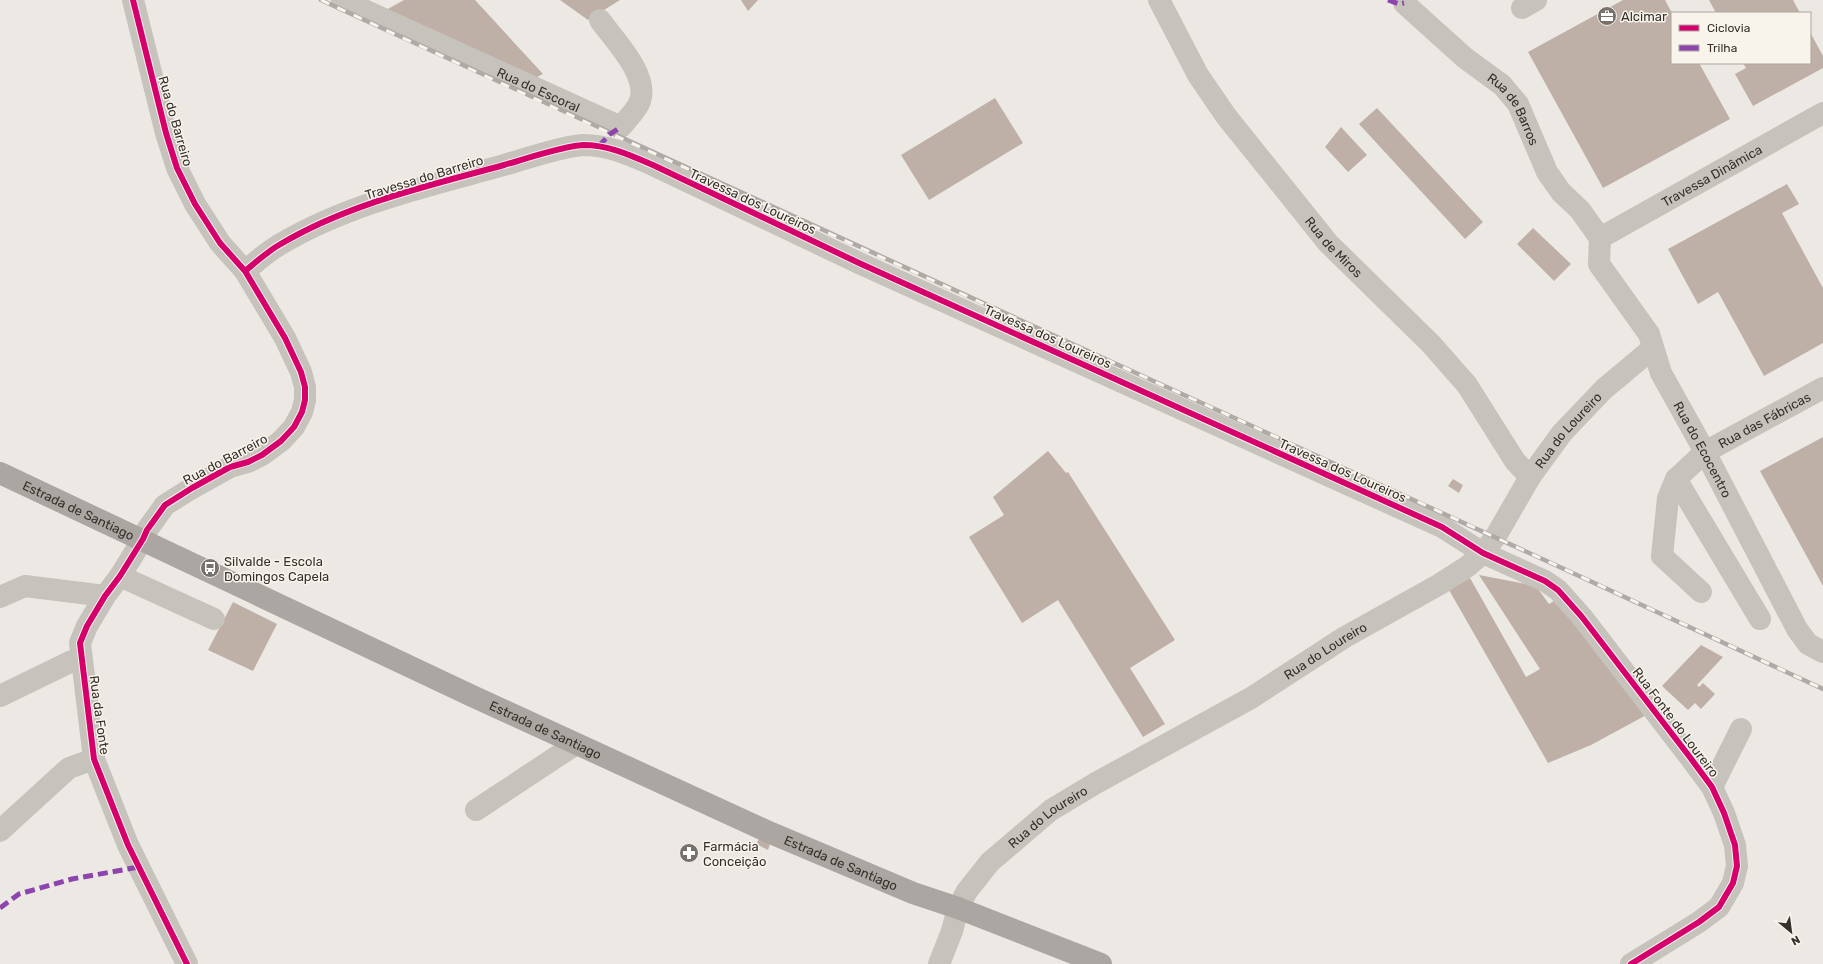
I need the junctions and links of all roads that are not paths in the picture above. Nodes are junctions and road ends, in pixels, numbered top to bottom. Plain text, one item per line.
1 (133, 0) edge
2 (342, 0) edge
3 (1159, 0) edge
4 (1406, 0) edge
5 (600, 20) dead end
6 (1823, 113) edge
7 (599, 146) joint
8 (1600, 238) junction
9 (245, 271) junction
10 (1653, 348) junction
11 (1823, 388) edge
12 (1705, 452) junction
13 (0, 473) edge
14 (1530, 477) junction
15 (1676, 479) junction
16 (143, 539) junction
17 (1483, 554) junction
18 (120, 576) junction
19 (1701, 592) dead end
20 (105, 596) junction
21 (0, 597) edge
22 (214, 619) dead end
23 (1760, 619) dead end
24 (1823, 652) edge
25 (82, 660) junction
26 (0, 696) edge
27 (1741, 729) dead end
28 (576, 744) junction
29 (94, 758) junction
30 (1712, 788) junction
31 (476, 810) dead end
32 (0, 831) edge
33 (958, 908) junction
34 (186, 964) edge
35 (939, 964) edge
36 (1101, 964) edge
37 (1631, 964) edge

1 - 9 street, Rua do Barreiro
2 - 5 street, Rua do Escoral
3 - 14 street, Rua de Miros
4 - 8 street, Rua de Barros
6 - 8 street, Travessa Dinâmica
7 - 9 street, Travessa do Barreiro
7 - 17 street, Travessa dos Loureiros
8 - 10 street, Rua do Ecocentro
9 - 16 street, Rua do Barreiro
10 - 12 street, Rua do Ecocentro
10 - 14 street, Rua do Loureiro
11 - 12 street, Rua das Fábricas
12 - 15 street, Rua das Fábricas
12 - 24 street, Rua do Ecocentro
13 - 16 main road, Estrada de Santiago
14 - 17 street, Rua do Loureiro
15 - 19 street
15 - 23 street
16 - 18 street, Rua da Fonte
16 - 28 main road, Estrada de Santiago
17 - 30 street, Rua Fonte do Loureiro
17 - 33 street, Rua do Loureiro
18 - 20 street, Rua da Fonte
18 - 22 street
20 - 21 street
20 - 25 street, Rua da Fonte
25 - 26 street
25 - 29 street, Rua da Fonte
27 - 30 street
28 - 31 street
28 - 33 main road, Estrada de Santiago
29 - 32 street
29 - 34 street, Rua da Fonte
30 - 37 street, Rua Fonte do Loureiro
33 - 35 street, Rua do Loureiro
33 - 36 main road, Estrada de Santiago

